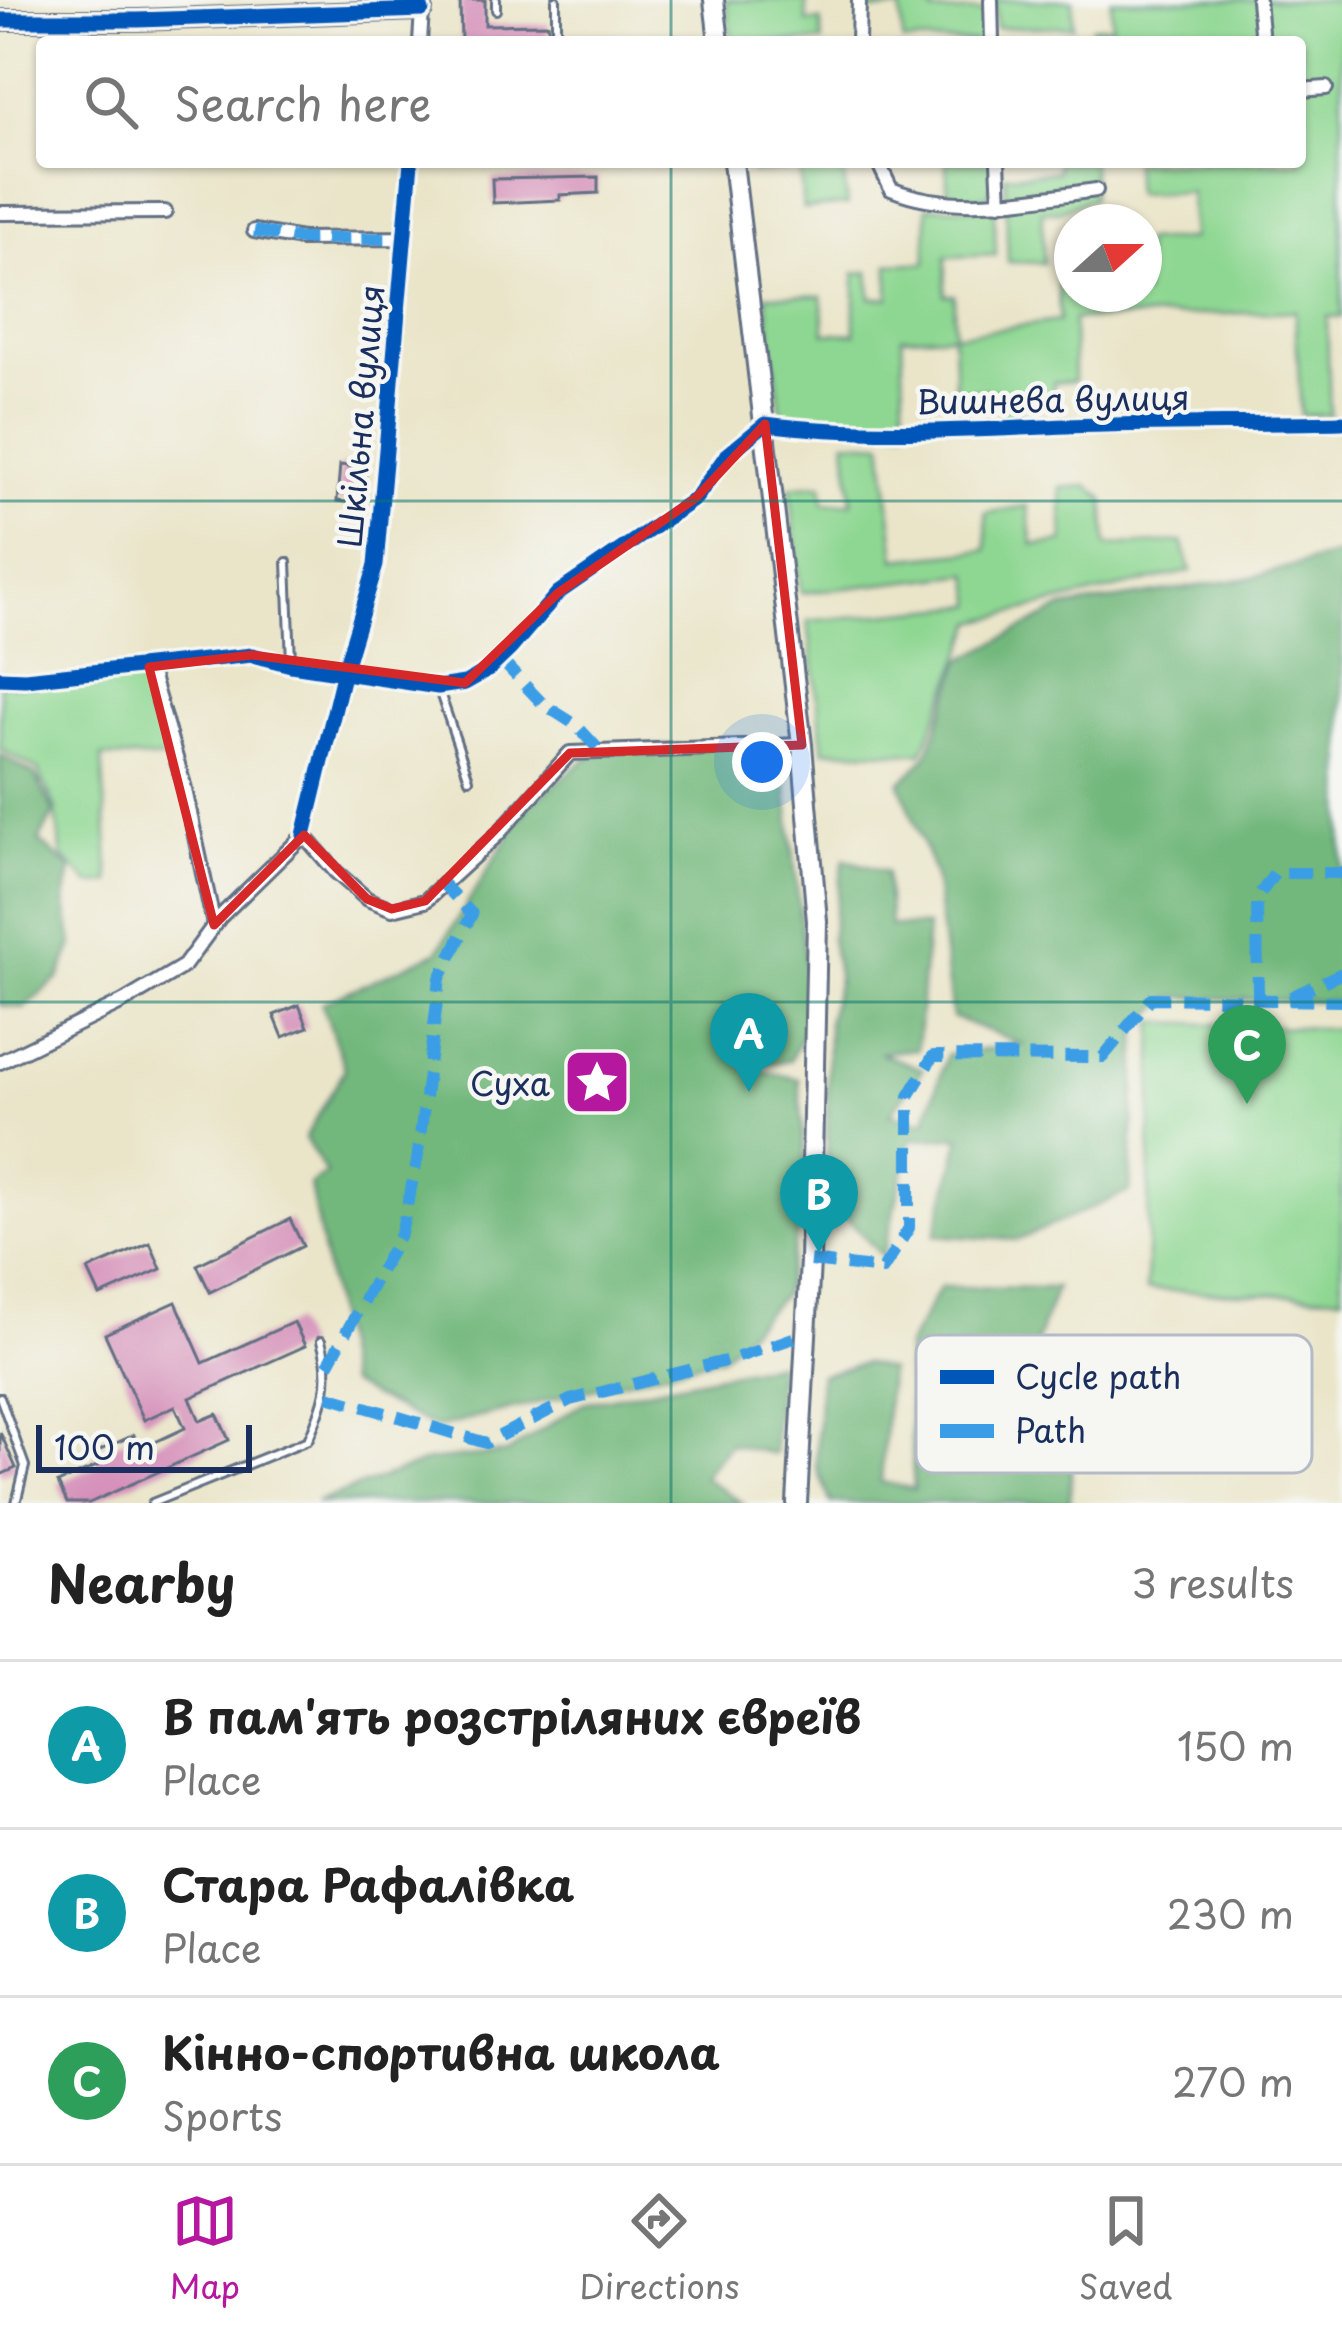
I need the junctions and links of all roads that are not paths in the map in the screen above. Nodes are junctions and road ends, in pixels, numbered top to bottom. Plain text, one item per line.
1 (556, 0) edge
2 (713, 0) edge
3 (859, 0) edge
4 (991, 0) edge
5 (1258, 0) edge
6 (422, 5) edge
7 (0, 20) edge
8 (423, 36) edge
9 (556, 36) edge
10 (717, 36) edge
11 (858, 36) edge
12 (992, 36) edge
13 (1261, 36) edge
14 (1326, 88) dead end
15 (1306, 90) edge
16 (411, 168) edge
17 (734, 168) edge
18 (881, 168) edge
19 (998, 168) edge
20 (1096, 190) dead end
21 (1000, 203) junction
22 (165, 212) dead end
23 (0, 213) edge
24 (254, 231) dead end
25 (405, 238) junction
26 (1342, 422) edge
27 (765, 424) junction
28 (287, 562) dead end
29 (291, 665) junction
30 (149, 667) junction
31 (344, 670) junction
32 (0, 678) edge
33 (438, 687) junction
34 (802, 745) junction
35 (469, 778) dead end
36 (304, 835) junction
37 (214, 926) junction
38 (0, 1062) edge
39 (321, 1341) dead end
40 (0, 1397) edge
41 (16, 1503) edge
42 (152, 1503) edge
43 (797, 1503) edge

1 - 9 lane
2 - 10 main road
3 - 11 street
4 - 12 street
5 - 13 street
6 - 7 main road
6 - 8 street
14 - 15 street
16 - 25 street, Шкільна вулиця
17 - 27 main road
18 - 21 street
19 - 21 street
20 - 21 street
22 - 23 street
24 - 25 street
25 - 31 street, Шкільна вулиця
26 - 27 street, Вишнева вулиця
27 - 33 street
27 - 34 main road
28 - 29 lane
29 - 30 street
29 - 31 street
30 - 32 street
30 - 37 street
31 - 33 street
31 - 36 street, Шкільна вулиця
33 - 35 lane
34 - 36 street
34 - 43 main road
36 - 37 street
37 - 38 street
39 - 42 lane
40 - 41 lane

